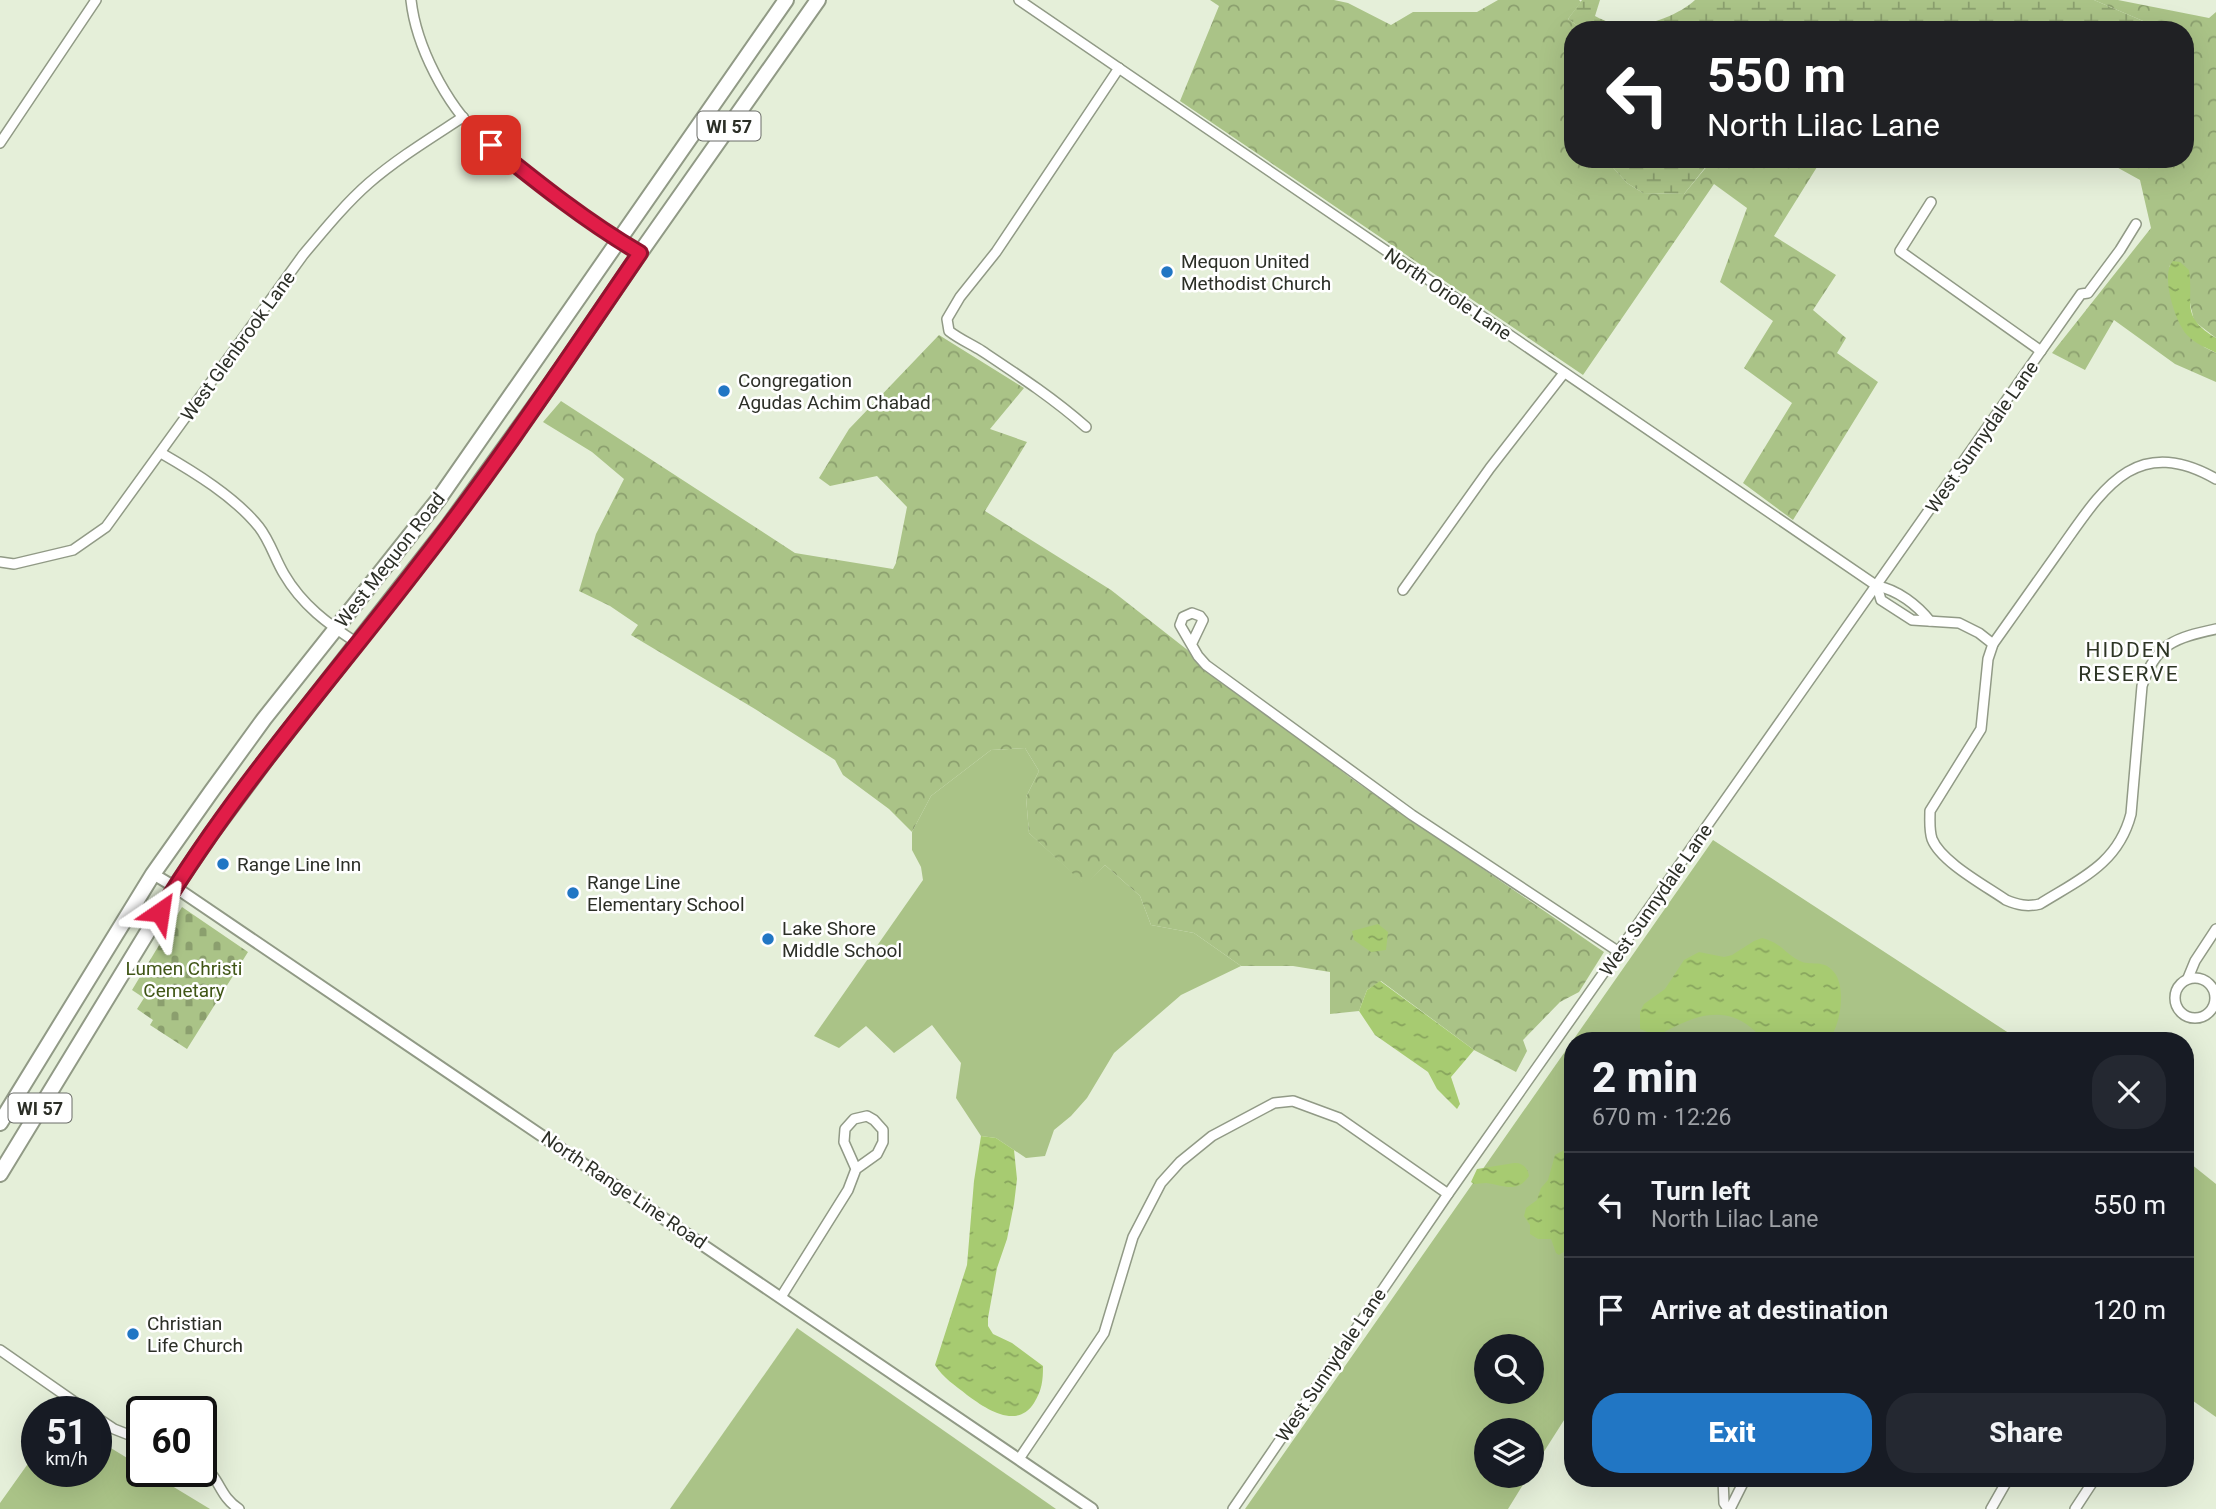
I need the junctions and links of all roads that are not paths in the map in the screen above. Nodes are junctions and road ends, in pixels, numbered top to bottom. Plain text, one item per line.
1 (96, 0) edge
2 (411, 0) edge
3 (786, 0) edge
4 (818, 0) edge
5 (1019, 0) edge
6 (1119, 68) junction
7 (463, 117) junction
8 (0, 143) edge
9 (1931, 202) dead end
10 (2136, 224) dead end
11 (617, 239) junction
12 (640, 253) junction
13 (2041, 351) junction
14 (1564, 373) junction
15 (1086, 427) dead end
16 (161, 453) junction
17 (2216, 479) edge
18 (0, 562) edge
19 (1877, 586) junction
20 (1403, 590) dead end
21 (1930, 621) junction
22 (336, 629) junction
23 (2216, 629) edge
24 (357, 643) junction
25 (1192, 643) dead end
26 (1993, 644) junction
27 (153, 874) junction
28 (175, 887) junction
29 (2216, 929) edge
30 (1619, 952) junction
31 (2189, 978) junction
32 (0, 1123) edge
33 (856, 1169) junction
34 (0, 1174) edge
35 (1448, 1195) junction
36 (781, 1297) junction
37 (0, 1350) edge
38 (66, 1396) edge
39 (1019, 1459) junction
40 (217, 1482) edge
41 (1723, 1487) edge
42 (1741, 1487) edge
43 (2003, 1487) edge
44 (2089, 1487) edge
45 (239, 1509) edge
46 (1092, 1509) edge
47 (1233, 1509) edge
48 (1729, 1509) edge
49 (1991, 1509) edge
50 (2075, 1509) edge

1 - 8 street
2 - 7 street
3 - 11 main road, West Mequon Road / WI 57
4 - 12 main road, West Mequon Road / WI 57
5 - 6 street, North Oriole Lane
6 - 14 street, North Oriole Lane
6 - 15 street
7 - 11 street
7 - 16 street, West Glenbrook Lane
9 - 13 street
10 - 13 street, West Sunnydale Lane
11 - 12 street
11 - 22 main road, West Mequon Road / WI 57
12 - 24 main road, West Mequon Road / WI 57
13 - 19 street, West Sunnydale Lane
14 - 19 street, North Oriole Lane
14 - 20 street
16 - 18 street, West Glenbrook Lane
16 - 22 street
17 - 26 street
19 - 21 street, North Oriole Lane
19 - 21 street, North Oriole Lane
19 - 30 street, West Sunnydale Lane
21 - 26 street, North Oriole Lane
22 - 24 street
22 - 27 main road, West Mequon Road / WI 57
23 - 26 street
24 - 28 main road, West Mequon Road / WI 57
25 - 30 street
27 - 28 street, North Range Line Road
27 - 32 main road, West Mequon Road / WI 57
28 - 34 main road, West Mequon Road / WI 57
28 - 36 street, North Range Line Road
29 - 31 street
30 - 35 street, West Sunnydale Lane
31 - 31 street
33 - 33 street
33 - 36 street
35 - 39 street
35 - 47 street, West Sunnydale Lane
36 - 39 street, North Range Line Road
37 - 38 street
39 - 46 street, North Range Line Road
40 - 45 street
41 - 48 street
42 - 48 street
43 - 49 street
44 - 50 street

